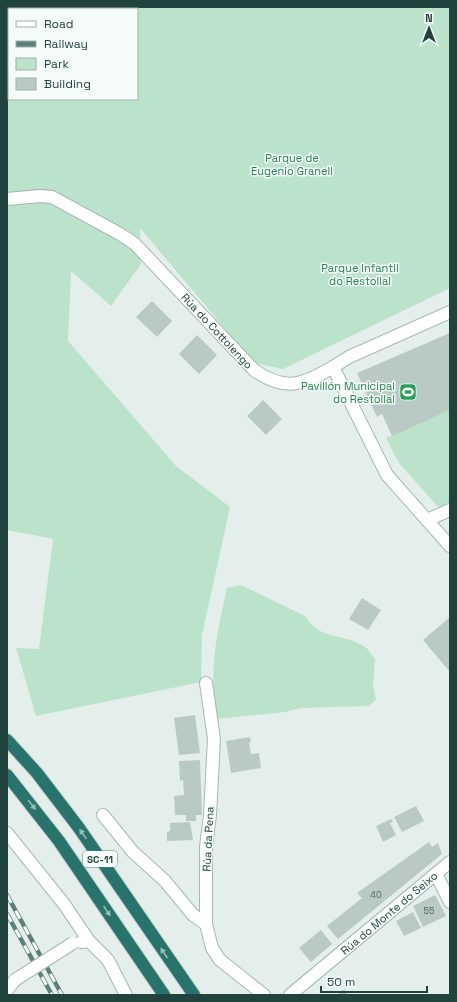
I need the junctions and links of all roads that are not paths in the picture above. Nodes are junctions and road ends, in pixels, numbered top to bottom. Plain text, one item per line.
1 (7, 199) edge
2 (450, 312) edge
3 (333, 367) junction
4 (450, 510) edge
5 (450, 519) edge
6 (442, 534) edge
7 (206, 683) dead end
8 (7, 740) edge
9 (7, 775) edge
10 (103, 815) dead end
11 (7, 833) edge
12 (450, 862) edge
13 (436, 874) junction
14 (450, 902) edge
15 (206, 924) junction
16 (89, 941) junction
17 (7, 990) edge
18 (126, 995) edge
19 (164, 995) edge
20 (194, 995) edge
21 (264, 995) edge
22 (290, 995) edge

1 - 3 street, Rúa do Cottolengo
2 - 3 street, Rúa do Cottolengo
3 - 6 street
4 - 6 street
5 - 6 street
7 - 15 street, Rúa da Pena
20 -> 8 highway, SC-11
9 -> 19 highway, SC-11
10 - 15 street
11 - 16 street
12 - 13 street, Rúa do Monte do Seixo
13 - 14 street
13 - 22 street, Rúa do Monte do Seixo
15 - 21 street, Rúa da Pena
16 - 17 street, bridge
16 - 18 street

